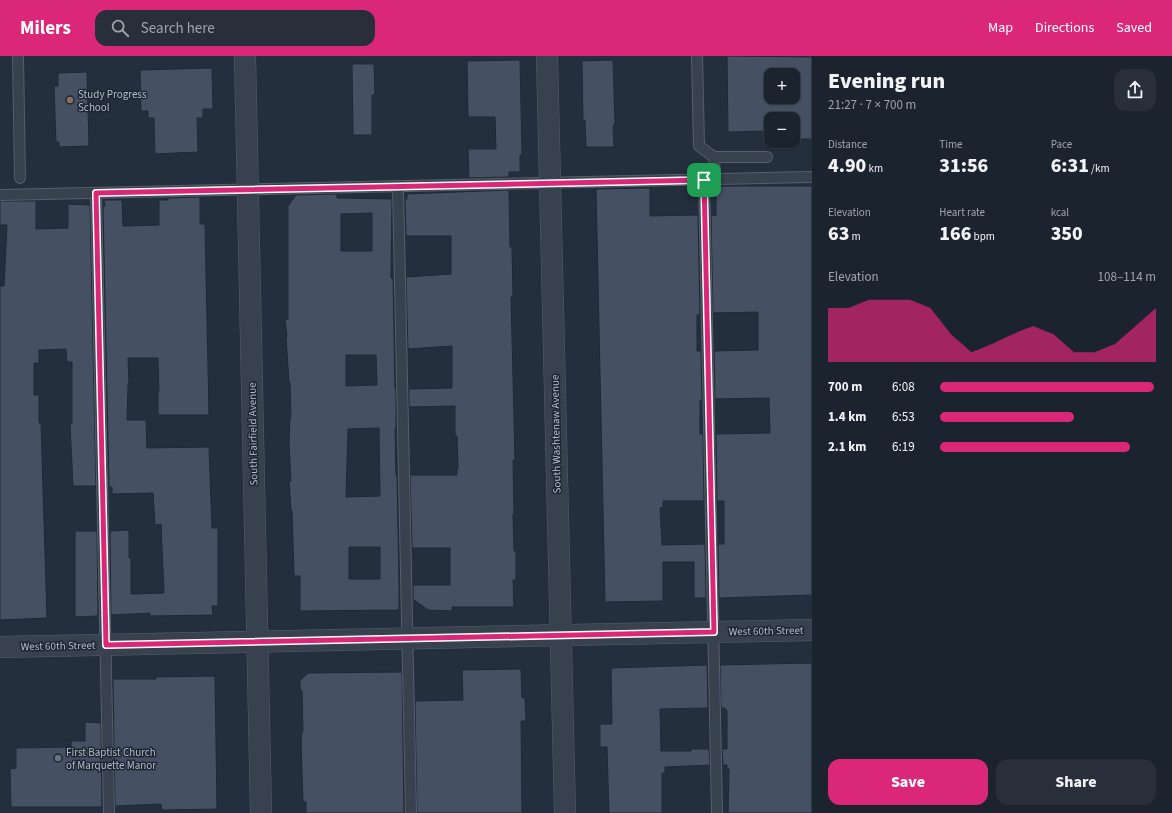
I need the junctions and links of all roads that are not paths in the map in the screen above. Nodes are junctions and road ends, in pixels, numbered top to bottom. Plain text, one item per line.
1 (18, 56) edge
2 (245, 56) edge
3 (547, 56) edge
4 (697, 56) edge
5 (767, 156) dead end
6 (714, 157) junction
7 (812, 177) edge
8 (20, 178) dead end
9 (715, 179) junction
10 (704, 180) junction
11 (550, 183) junction
12 (398, 186) junction
13 (248, 190) junction
14 (96, 193) junction
15 (0, 195) edge
16 (812, 630) edge
17 (714, 632) junction
18 (561, 635) junction
19 (407, 638) junction
20 (257, 642) junction
21 (106, 645) junction
22 (0, 647) edge
23 (109, 813) edge
24 (261, 813) edge
25 (411, 813) edge
26 (565, 813) edge
27 (718, 813) edge

1 - 8 lane
2 - 13 street, South Fairfield Avenue
3 - 11 street, South Washtenaw Avenue
4 - 6 lane
5 - 6 lane
6 - 9 lane
7 - 9 lane
9 - 10 lane
10 - 11 lane
10 - 17 lane
11 - 12 lane
11 - 18 street, South Washtenaw Avenue
12 - 13 lane
12 - 19 lane
13 - 14 lane
13 - 20 street, South Fairfield Avenue
14 - 15 lane
14 - 21 lane
16 - 17 street, West 60th Street
17 - 18 street, West 60th Street
17 - 27 lane
18 - 19 street, West 60th Street
18 - 26 street, South Washtenaw Avenue
19 - 20 street, West 60th Street
19 - 25 lane
20 - 21 street, West 60th Street
20 - 24 street, South Fairfield Avenue
21 - 22 street, West 60th Street
21 - 23 lane

